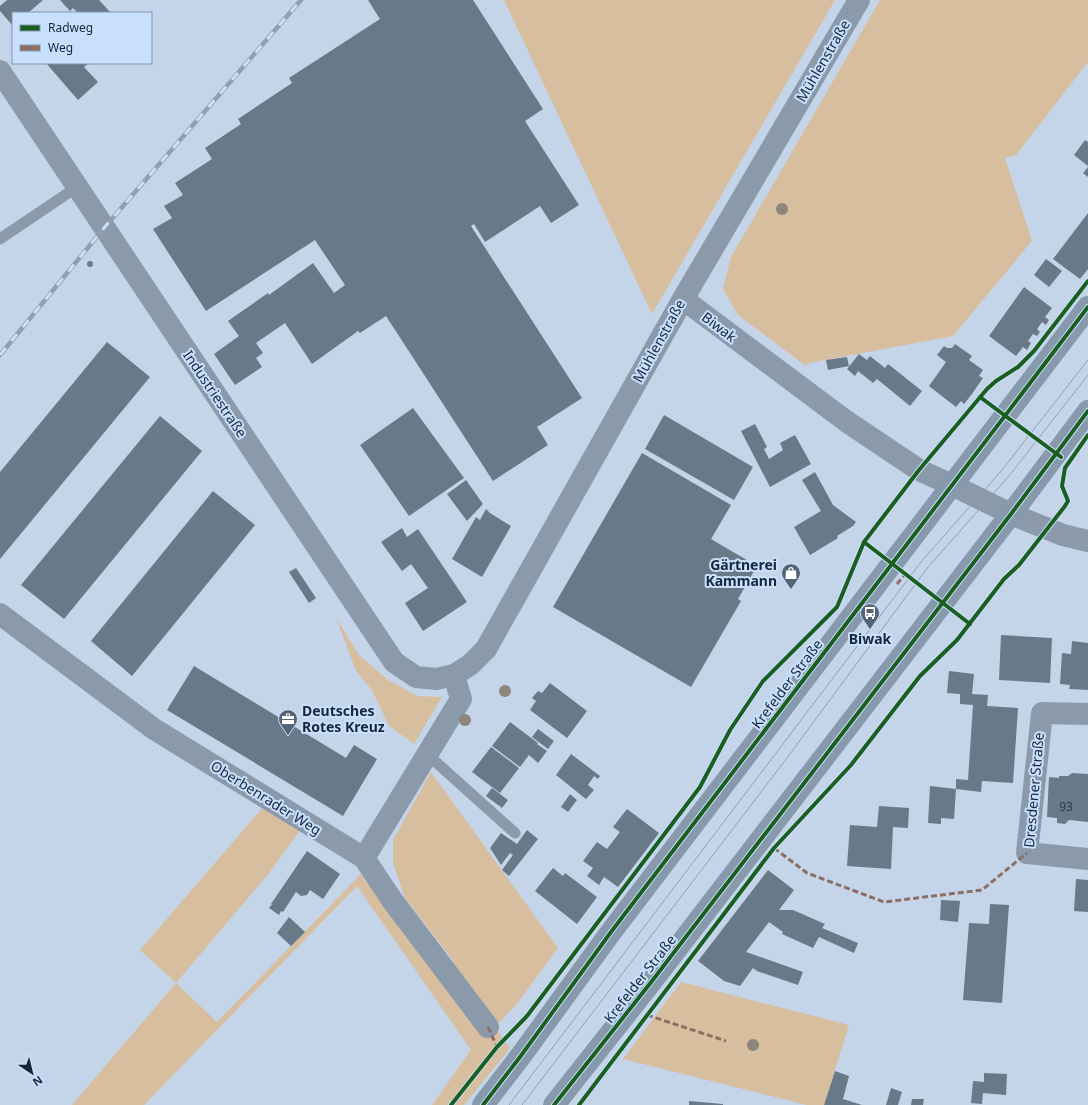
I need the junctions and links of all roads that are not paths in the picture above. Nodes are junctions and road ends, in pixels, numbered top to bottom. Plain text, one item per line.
1 (859, 0) edge
2 (0, 71) edge
3 (77, 187) junction
4 (0, 239) edge
5 (682, 299) junction
6 (1088, 307) edge
7 (1088, 411) edge
8 (952, 485) junction
9 (1011, 514) junction
10 (1088, 541) edge
11 (0, 614) edge
12 (454, 675) junction
13 (1088, 714) edge
14 (428, 755) junction
15 (514, 833) dead end
16 (364, 858) junction
17 (1088, 859) edge
18 (488, 1027) dead end
19 (555, 1103) edge
20 (483, 1105) edge

1 - 5 street, Mühlenstraße
2 - 3 street, Industriestraße
3 - 4 lane
3 - 12 street, Industriestraße
5 - 8 street, Biwak
5 - 12 street, Mühlenstraße
6 - 8 main road, Krefelder Straße
7 - 9 main road, Krefelder Straße
8 - 9 street, Biwak
8 - 20 main road, Krefelder Straße
9 - 10 street, Biwak
9 - 19 main road, Krefelder Straße
11 - 16 street, Oberbenrader Weg
12 - 14 street
13 - 17 street, Dresdener Straße
14 - 15 lane
14 - 16 street
16 - 18 street, Oberbenrader Weg

